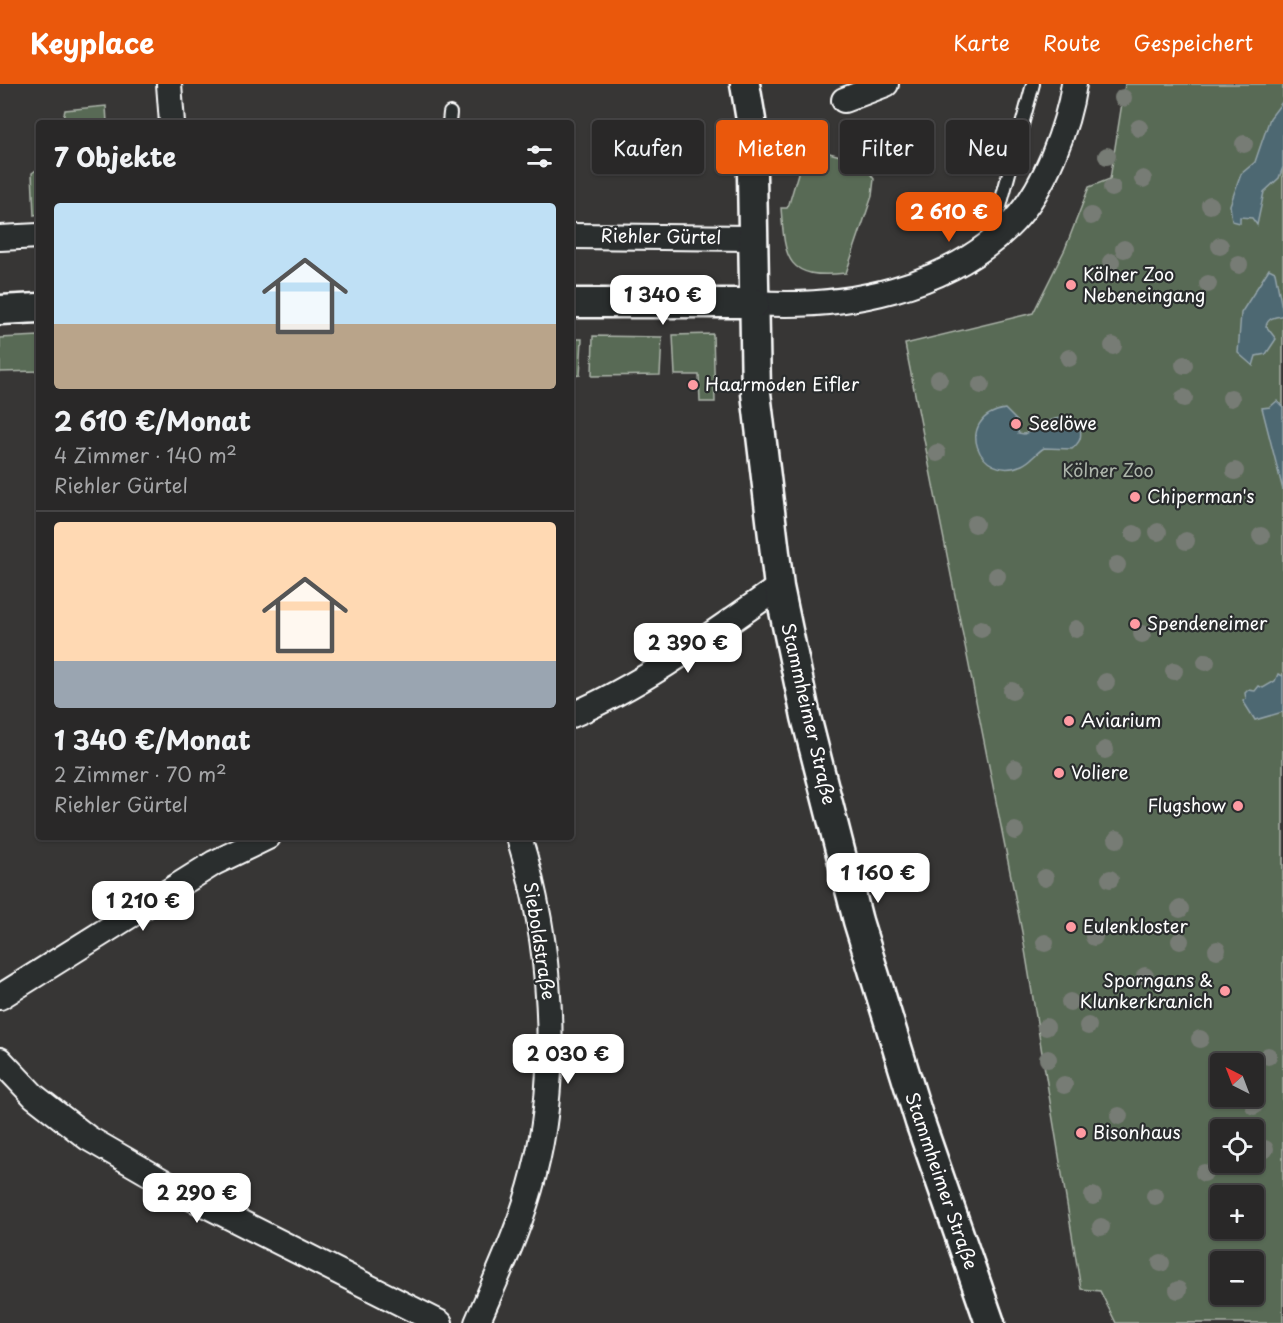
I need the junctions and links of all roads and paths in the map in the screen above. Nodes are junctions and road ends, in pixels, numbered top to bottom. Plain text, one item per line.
1 (169, 84) edge
2 (745, 84) edge
3 (1033, 84) edge
4 (1074, 84) edge
5 (878, 87) edge
6 (844, 100) dead end
7 (172, 120) edge
8 (36, 236) edge
9 (574, 236) edge
10 (0, 238) edge
11 (751, 238) junction
12 (991, 241) junction
13 (574, 303) edge
14 (755, 303) junction
15 (36, 308) edge
16 (0, 309) edge
17 (779, 587) junction
18 (574, 714) edge
19 (262, 840) edge
20 (520, 840) edge
21 (0, 997) edge
22 (0, 1060) edge
23 (440, 1323) edge
24 (477, 1323) edge
25 (990, 1323) edge

1 - 7 street
2 - 11 street, Stammheimer Straße
3 - 12 lane
4 - 12 street
5 - 6 street
8 - 10 street
9 - 11 street, Riehler Gürtel
11 - 14 street, Stammheimer Straße
12 - 14 street
13 - 14 street
14 - 17 street, Stammheimer Straße
15 - 16 street
17 - 18 street
17 - 25 street, Stammheimer Straße
19 - 21 street
20 - 24 street, Sieboldstraße
22 - 23 street

